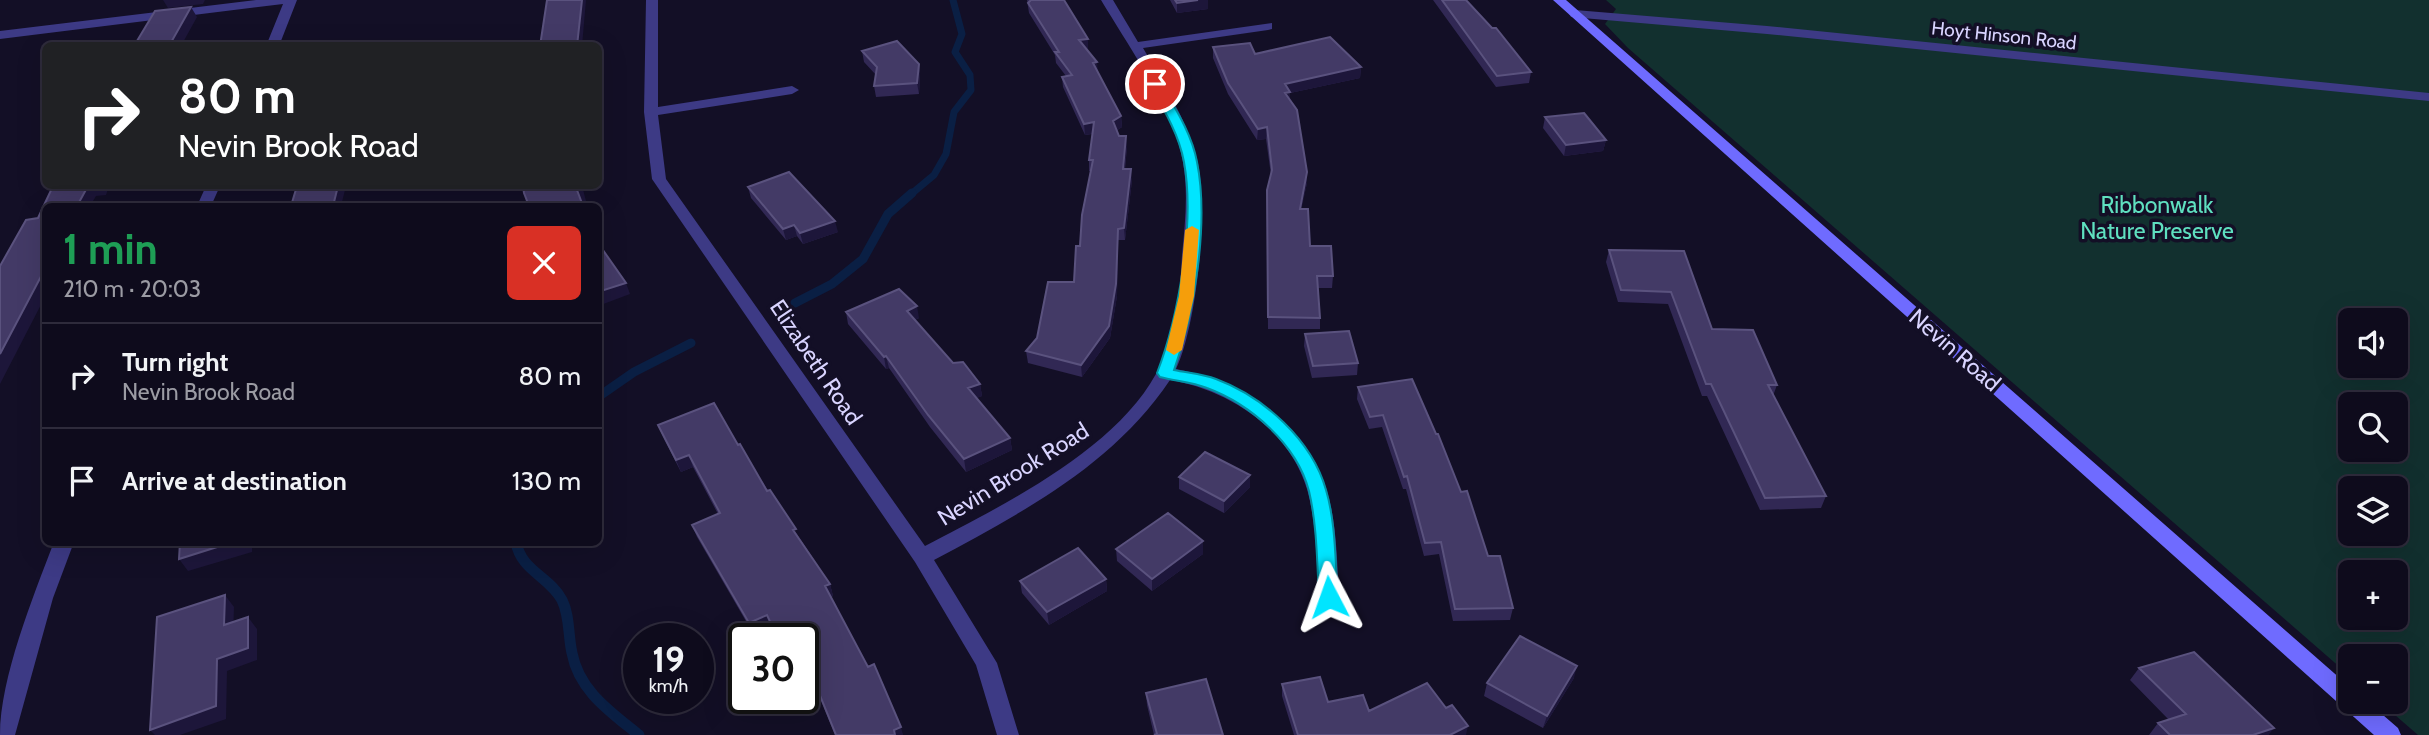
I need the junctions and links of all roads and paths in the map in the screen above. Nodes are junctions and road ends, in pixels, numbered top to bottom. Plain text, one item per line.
1 (285, 0) edge
2 (291, 0) edge
3 (652, 0) edge
4 (1107, 0) edge
5 (1559, 0) edge
6 (1575, 14) junction
7 (1268, 26) dead end
8 (0, 35) edge
9 (274, 42) edge
10 (1134, 46) junction
11 (792, 90) dead end
12 (2429, 97) edge
13 (651, 111) junction
14 (1165, 373) junction
15 (62, 546) edge
16 (922, 557) junction
17 (1329, 597) dead end
18 (2338, 689) edge
19 (2366, 714) edge
20 (4, 735) edge
21 (1008, 735) edge
22 (2389, 735) edge

1 - 8 street
2 - 9 street
3 - 13 street, Elizabeth Road
4 - 10 street, Nevin Brook Road
5 - 6 main road, Nevin Road
6 - 12 street, Hoyt Hinson Road
6 - 18 main road, Nevin Road
7 - 10 street
10 - 14 street, Nevin Brook Road
11 - 13 street
13 - 16 street, Elizabeth Road
14 - 16 street, Nevin Brook Road
14 - 17 street
15 - 20 street
16 - 21 street, Elizabeth Road
19 - 22 main road, Nevin Road

